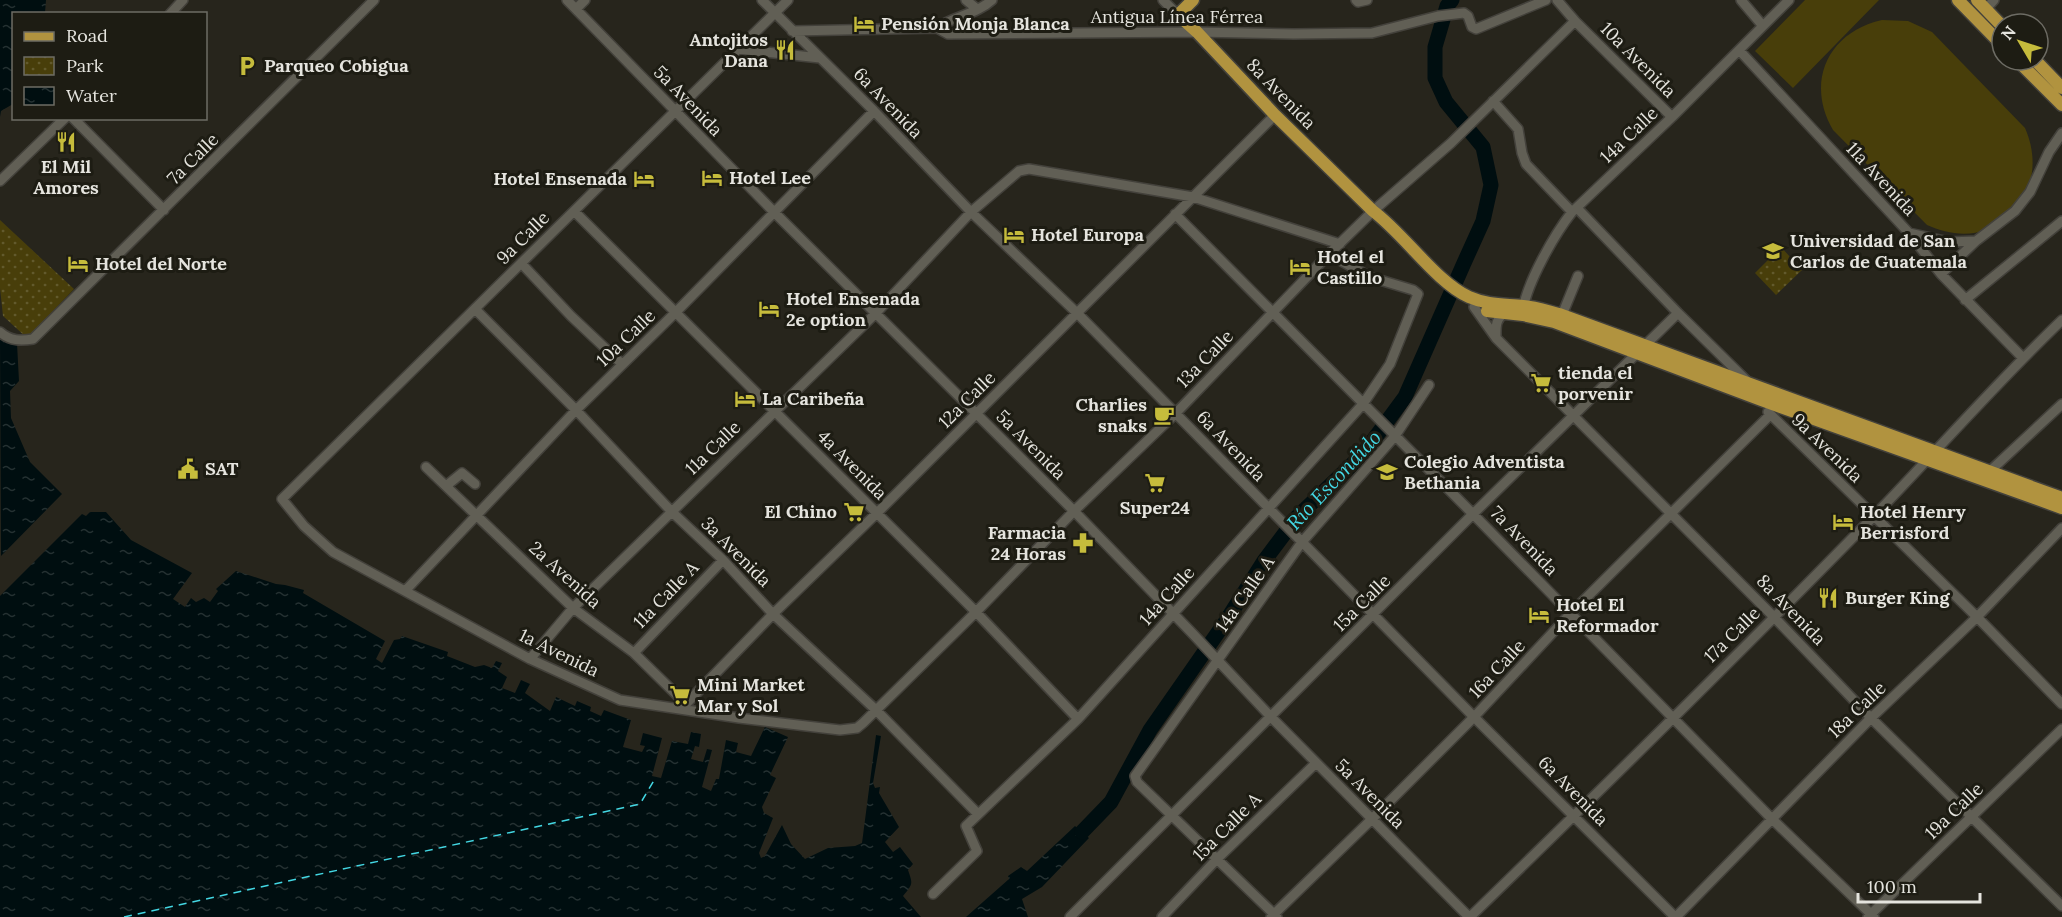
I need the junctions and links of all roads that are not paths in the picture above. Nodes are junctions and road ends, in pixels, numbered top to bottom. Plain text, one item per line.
1 (374, 0) edge
2 (567, 0) edge
3 (585, 0) edge
4 (762, 0) edge
5 (788, 0) edge
6 (966, 0) edge
7 (992, 0) edge
8 (1163, 0) edge
9 (1193, 0) edge
10 (1546, 0) edge
11 (1557, 0) edge
12 (1741, 0) edge
13 (1789, 0) edge
14 (1958, 0) edge
15 (363, 4) edge
16 (576, 9) junction
17 (977, 9) junction
18 (775, 13) junction
19 (1178, 15) junction
20 (1575, 21) junction
21 (1763, 26) junction
22 (937, 27) junction
23 (792, 31) junction
24 (1197, 32) junction
25 (1990, 33) edge
26 (738, 50) junction
27 (1739, 50) junction
28 (820, 58) junction
29 (2029, 72) edge
30 (2047, 72) edge
31 (2062, 88) edge
32 (1491, 103) junction
33 (2062, 105) edge
34 (675, 111) junction
35 (874, 111) junction
36 (1275, 115) junction
37 (1672, 117) junction
38 (63, 120) edge
39 (75, 120) edge
40 (2062, 133) edge
41 (0, 181) edge
42 (1193, 197) junction
43 (164, 210) junction
44 (1574, 210) junction
45 (574, 211) junction
46 (1373, 211) junction
47 (774, 212) junction
48 (971, 212) junction
49 (1175, 214) junction
50 (2062, 221) edge
51 (1909, 233) junction
52 (1976, 241) junction
53 (1340, 244) junction
54 (1329, 254) junction
55 (521, 264) junction
56 (1941, 273) junction
57 (1578, 276) dead end
58 (1458, 294) junction
59 (1965, 300) junction
60 (1474, 307) junction
61 (475, 309) junction
62 (1523, 310) junction
63 (676, 312) junction
64 (876, 313) junction
65 (1077, 313) junction
66 (1271, 313) junction
67 (1678, 313) junction
68 (1505, 314) junction
69 (1562, 315) junction
70 (2062, 320) edge
71 (0, 332) edge
72 (1496, 338) junction
73 (1641, 350) junction
74 (2023, 358) junction
75 (622, 364) junction
76 (1750, 384) junction
77 (1429, 385) dead end
78 (1761, 400) junction
79 (1363, 404) junction
80 (2062, 404) edge
81 (576, 410) junction
82 (776, 412) junction
83 (976, 414) junction
84 (1175, 414) junction
85 (1770, 415) junction
86 (1574, 417) junction
87 (1393, 434) junction
88 (1932, 455) junction
89 (426, 467) dead end
90 (1989, 472) junction
91 (475, 484) dead end
92 (446, 486) junction
93 (2062, 498) edge
94 (282, 499) joint
95 (2062, 508) edge
96 (1074, 511) junction
97 (672, 512) junction
98 (1272, 512) junction
99 (877, 513) junction
100 (1473, 514) junction
101 (1671, 514) junction
102 (476, 516) junction
103 (1873, 517) junction
104 (2062, 528) edge
105 (1302, 541) junction
106 (723, 560) junction
107 (405, 591) junction
108 (573, 608) junction
109 (976, 612) junction
110 (1571, 613) junction
111 (772, 614) junction
112 (1173, 614) junction
113 (1374, 615) junction
114 (1774, 617) junction
115 (1977, 617) junction
116 (634, 653) junction
117 (1215, 658) junction
118 (530, 659) junction
119 (2062, 704) edge
120 (684, 706) junction
121 (876, 710) junction
122 (1271, 717) junction
123 (1474, 717) junction
124 (1672, 717) junction
125 (1078, 718) junction
126 (1871, 718) junction
127 (863, 723) joint
128 (2062, 729) edge
129 (1316, 763) junction
130 (978, 814) junction
131 (1574, 816) junction
132 (1172, 817) junction
133 (1771, 818) junction
134 (1971, 818) junction
135 (1372, 819) junction
136 (1217, 859) junction
137 (933, 894) dead end
138 (2062, 906) edge
139 (1274, 916) edge
140 (1871, 916) edge
141 (1070, 917) edge
142 (1162, 917) edge
143 (1470, 917) edge
144 (1675, 917) edge

1 - 15 street, 7a Calle
2 - 16 street, 5a Avenida
3 - 16 street
4 - 18 street, 6a Avenida
5 - 18 street, 9a Calle
6 - 17 street
7 - 17 street
8 - 19 street, 8a Avenida
9 - 19 main road
10 - 24 street, Antigua Línea Férrea
11 - 20 street, 10a Avenida
12 - 21 street
13 - 21 street, 14a Calle
14 - 25 main road
15 - 43 street, 7a Calle
16 - 34 street, 5a Avenida
17 - 22 street
18 - 23 street, 6a Avenida
18 - 26 street, 9a Calle
19 - 24 main road, 8a Avenida
20 - 32 street, 13a Calle
20 - 37 street, 10a Avenida
21 - 27 street, 14a Calle
22 - 23 street, Antigua Línea Férrea
22 - 24 street, Antigua Línea Férrea
23 - 28 street, 6a Avenida
24 - 36 main road, 8a Avenida
26 - 28 street
26 - 34 street, 9a Calle
27 - 37 street, 14a Calle
27 - 51 street, 11a Avenida
28 - 35 street, 6a Avenida
29 - 33 main road
30 - 31 main road
32 - 44 street, 9a Avenida
32 - 46 street, 13a Calle
34 - 45 street, 9a Calle
34 - 47 street, 5a Avenida
35 - 47 street, 10a Calle
35 - 48 street, 6a Avenida
36 - 42 street, 12a Calle
36 - 46 main road, 8a Avenida
37 - 44 street, 14a Calle
38 - 41 street
39 - 43 street
40 - 52 street
42 - 48 street, 11a Calle
42 - 49 street, 12a Calle
42 - 53 street
43 - 71 street, 7a Calle
44 - 62 street, 14a Calle
44 - 67 street, 9a Avenida
45 - 55 street, 9a Calle
45 - 63 street, 4a Avenida
46 - 53 street, 13a Calle
46 - 58 main road, 8a Avenida
47 - 63 street, 10a Calle
47 - 64 street, 5a Avenida
48 - 64 street, 11a Calle
48 - 65 street, 6a Avenida
49 - 65 street, 12a Calle
49 - 66 street, 7a Avenida
50 - 59 street
51 - 52 street
51 - 56 street, 11a Avenida
52 - 56 street
53 - 54 street, 13a Calle
54 - 66 street, 13a Calle
54 - 79 street, 14a Calle
55 - 61 street, 9a Calle
55 - 75 street
56 - 59 street, 11a Avenida
57 - 69 street
58 - 60 main road, 8a Avenida
58 - 62 main road, 8a Avenida
59 - 74 street, 11a Avenida
60 - 68 main road, 8a Avenida
60 - 72 street, 8a Avenida
61 - 81 street, 3a Avenida
61 - 94 street, 9a Calle
62 - 68 main road, 8a Avenida
62 - 69 main road
62 - 73 main road
63 - 75 street, 10a Calle
63 - 82 street, 4a Avenida
64 - 82 street, 11a Calle
64 - 83 street, 5a Avenida
65 - 83 street, 12a Calle
65 - 84 street, 6a Avenida
66 - 79 street, 7a Avenida
66 - 84 street, 13a Calle
67 - 73 street, 15a Calle
67 - 76 street, 9a Avenida
68 - 72 street
69 - 73 main road
70 - 74 street, 17a Calle
72 - 86 street, 8a Avenida
73 - 76 main road
73 - 78 main road
73 - 86 street, 15a Calle
74 - 88 street, 17a Calle
75 - 81 street, 10a Calle
76 - 78 street, 9a Avenida
76 - 88 main road
77 - 87 street, 14a Calle A
78 - 85 street, 9a Avenida
78 - 88 main road
79 - 87 street, 7a Avenida
79 - 98 street, 14a Calle
80 - 90 street
81 - 97 street, 3a Avenida
81 - 102 street, 10a Calle
82 - 97 street, 11a Calle
82 - 99 street, 4a Avenida
83 - 96 street, 5a Avenida
83 - 99 street, 12a Calle
84 - 96 street, 13a Calle
84 - 98 street, 6a Avenida
85 - 101 street, 16a Calle
85 - 103 street, 9a Avenida
86 - 100 street, 15a Calle
86 - 101 street, 8a Avenida
87 - 100 street, 7a Avenida
87 - 105 street, 14a Calle A
88 - 90 main road
88 - 95 main road
88 - 103 street, 17a Calle
89 - 92 street, 2a Avenida
90 - 93 main road
91 - 92 street
92 - 102 street, 2a Avenida
94 - 107 street, 1a Avenida
96 - 109 street, 13a Calle
96 - 112 street, 5a Avenida
97 - 106 street, 3a Avenida
97 - 108 street, 11a Calle
98 - 105 street, 6a Avenida
98 - 112 street, 14a Calle
99 - 109 street, 4a Avenida
99 - 111 street, 12a Calle
100 - 110 street, 7a Avenida
100 - 113 street, 15a Calle
101 - 110 street, 16a Calle
101 - 114 street, 8a Avenida
102 - 107 street, 10a Calle
102 - 108 street, 2a Avenida
103 - 114 street, 17a Calle
103 - 115 street, 9a Avenida
104 - 115 street, 18a Calle
105 - 113 street, 6a Avenida
105 - 117 street, 14a Calle A
106 - 111 street, 3a Avenida
106 - 116 street, 11a Calle A
107 - 118 street, 1a Avenida
108 - 116 street, 2a Avenida
108 - 118 street, 11a Calle
109 - 121 street, 13a Calle
109 - 125 street, 4a Avenida
110 - 123 street, 16a Calle
110 - 124 street, 7a Avenida
111 - 120 street, 12a Calle
111 - 121 street, 3a Avenida
112 - 117 street, 5a Avenida
112 - 125 street, 14a Calle
113 - 122 street, 15a Calle
113 - 123 street, 6a Avenida
114 - 124 street, 17a Calle
114 - 126 street, 8a Avenida
115 - 119 street, 9a Avenida
115 - 126 street, 18a Calle
116 - 120 street, 2a Avenida
117 - 122 street, 5a Avenida
117 - 132 street, 14a Calle A
118 - 120 street, 1a Avenida
120 - 127 street, 1a Avenida
121 - 127 street, 13a Calle
121 - 130 street, 3a Avenida
122 - 129 street, 5a Avenida
122 - 132 street, 15a Calle
123 - 131 street, 6a Avenida
123 - 135 street, 16a Calle
124 - 131 street, 17a Calle
124 - 133 street, 7a Avenida
125 - 130 street, 14a Calle
126 - 133 street, 18a Calle
126 - 134 street, 8a Avenida
128 - 134 street, 19a Calle
129 - 135 street, 5a Avenida
129 - 136 street, 15a Calle A
130 - 137 street
131 - 143 street, 17a Calle
131 - 144 street, 6a Avenida
132 - 136 street
132 - 141 street, 15a Calle
133 - 140 street, 7a Avenida
133 - 144 street, 18a Calle
134 - 138 street, 8a Avenida
134 - 140 street, 19a Calle
135 - 139 street, 16a Calle
135 - 143 street, 5a Avenida
136 - 139 street
136 - 142 street, 15a Calle A

